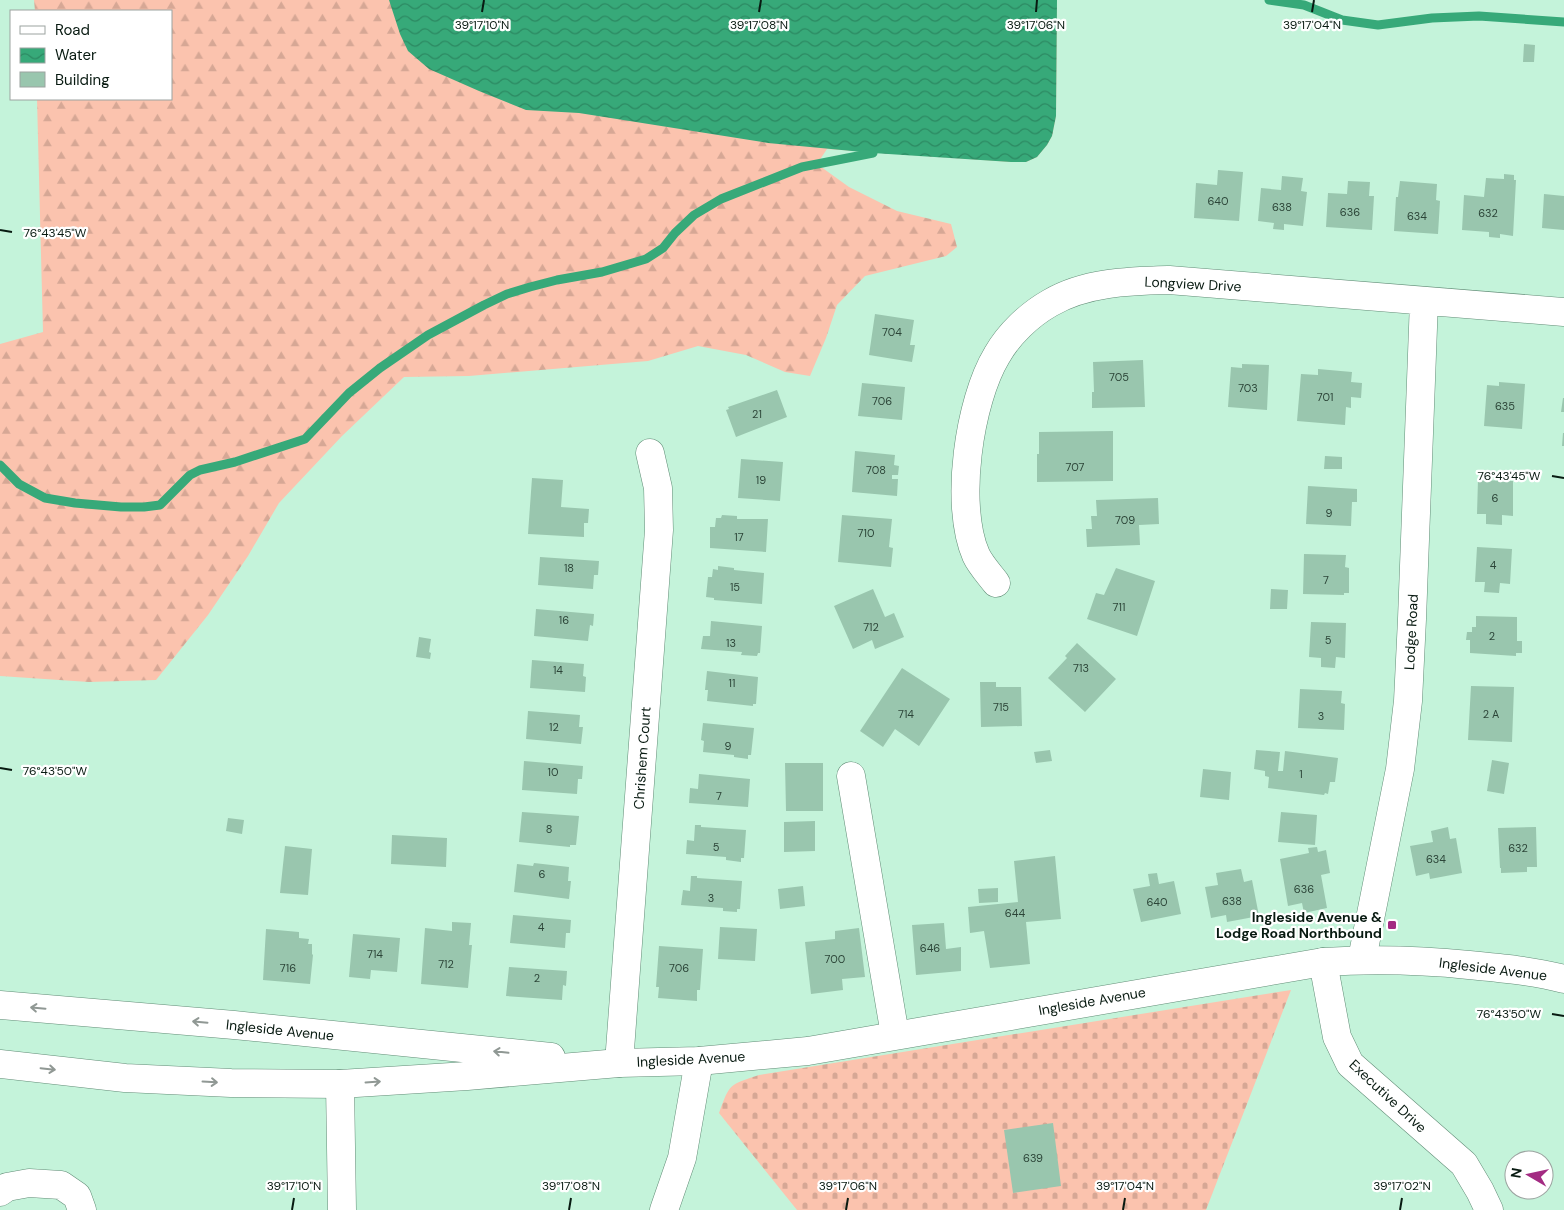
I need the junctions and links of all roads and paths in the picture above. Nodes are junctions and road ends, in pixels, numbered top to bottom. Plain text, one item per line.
1 (1424, 300) junction
2 (1564, 312) edge
3 (650, 453) dead end
4 (996, 582) dead end
5 (851, 776) dead end
6 (1362, 959) junction
7 (1323, 962) junction
8 (1564, 979) edge
9 (0, 1004) edge
10 (895, 1035) junction
11 (699, 1061) junction
12 (619, 1063) junction
13 (0, 1064) edge
14 (340, 1084) junction
15 (0, 1192) edge
16 (82, 1210) edge
17 (342, 1210) edge
18 (664, 1210) edge
19 (1489, 1210) edge

1 - 2 street, Longview Drive
1 - 4 street, Longview Drive
1 - 6 street, Lodge Road
3 - 12 street, Chrishem Court
5 - 10 street
6 - 7 street, Ingleside Avenue
6 - 8 street, Ingleside Avenue
7 - 10 street, Ingleside Avenue
7 - 19 street, Executive Drive
12 -> 9 street, Ingleside Avenue
10 - 11 street, Ingleside Avenue
11 - 12 street, Ingleside Avenue
11 - 18 street
14 -> 12 street, Ingleside Avenue
13 -> 14 street, Ingleside Avenue
14 - 17 street
15 - 16 street

